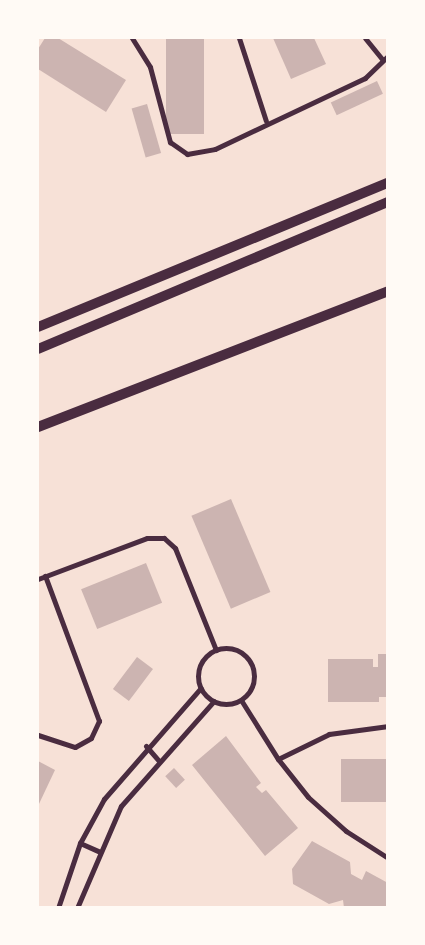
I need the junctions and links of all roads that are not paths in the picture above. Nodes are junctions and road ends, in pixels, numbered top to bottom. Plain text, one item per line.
1 (132, 38) edge
2 (239, 38) edge
3 (365, 38) edge
4 (385, 58) edge
5 (266, 121) junction
6 (388, 183) edge
7 (388, 202) edge
8 (388, 291) edge
9 (38, 327) edge
10 (38, 349) edge
11 (38, 427) edge
12 (46, 576) junction
13 (38, 580) edge
14 (216, 650) junction
15 (201, 688) junction
16 (241, 700) junction
17 (214, 701) junction
18 (388, 726) edge
19 (38, 735) edge
20 (146, 746) junction
21 (278, 759) junction
22 (159, 761) junction
23 (80, 843) junction
24 (98, 851) junction
25 (388, 858) edge
26 (58, 908) edge
27 (77, 908) edge

1 - 5 street
2 - 5 street
3 - 4 street
4 - 5 street
6 - 9 highway
7 - 10 highway
8 - 11 highway
12 - 13 street
12 - 14 street
12 - 19 street
14 - 15 street
14 - 16 street
15 - 17 street
15 - 20 street
16 - 17 street
16 - 21 street
17 - 22 street
18 - 21 street
20 - 22 street
20 - 23 street
21 - 25 street
22 - 24 street
23 - 24 street
23 - 26 street
24 - 27 street

